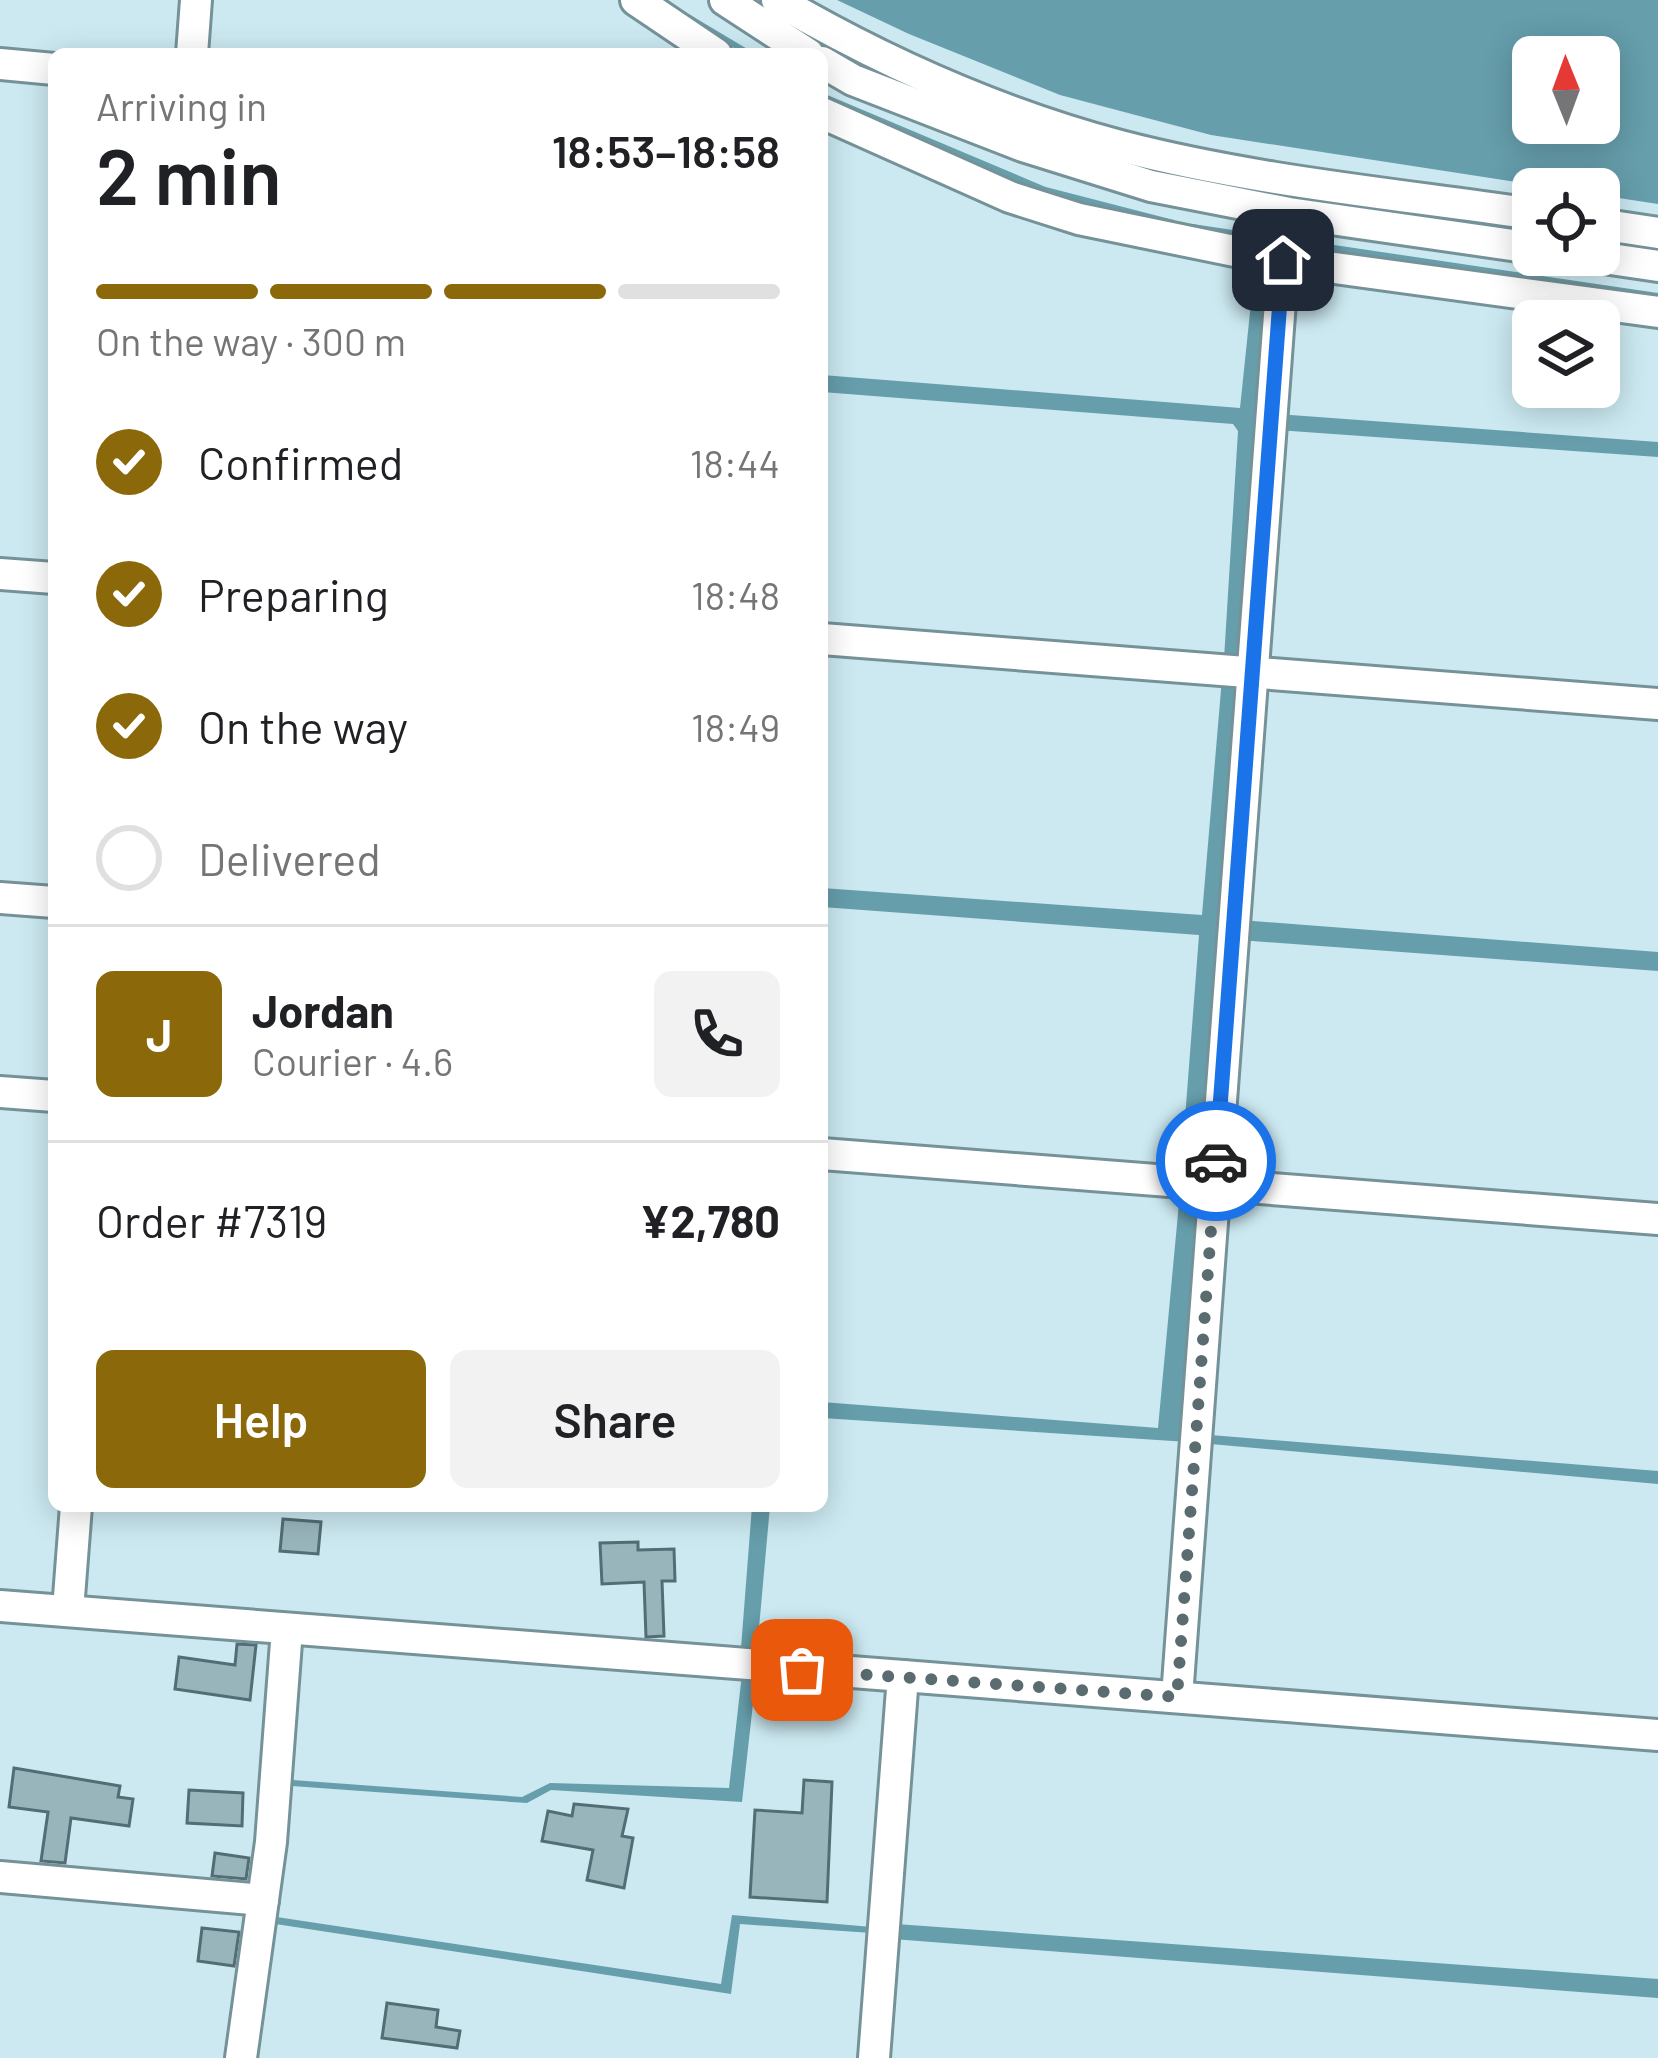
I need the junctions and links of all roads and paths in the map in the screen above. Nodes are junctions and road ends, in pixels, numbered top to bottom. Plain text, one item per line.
1 (196, 0) edge
2 (636, 0) edge
3 (725, 0) edge
4 (777, 0) edge
5 (192, 48) edge
6 (707, 48) edge
7 (799, 48) edge
8 (0, 64) edge
9 (828, 65) edge
10 (48, 68) edge
11 (828, 116) edge
12 (828, 126) edge
13 (855, 128) junction
14 (1512, 211) edge
15 (1620, 227) edge
16 (1658, 233) edge
17 (1512, 245) edge
18 (1283, 260) junction
19 (1620, 260) edge
20 (1658, 266) edge
21 (1658, 313) edge
22 (0, 574) edge
23 (48, 578) edge
24 (828, 639) edge
25 (1237, 671) junction
26 (1658, 704) edge
27 (0, 898) edge
28 (48, 902) edge
29 (0, 1092) edge
30 (48, 1096) edge
31 (828, 1154) edge
32 (1198, 1183) junction
33 (1658, 1219) edge
34 (76, 1512) edge
35 (0, 1606) edge
36 (68, 1610) junction
37 (287, 1629) junction
38 (903, 1676) junction
39 (1177, 1697) junction
40 (1658, 1735) edge
41 (0, 1877) edge
42 (263, 1900) junction
43 (242, 2058) edge
44 (874, 2058) edge

1 - 5 street
2 - 6 street
3 - 7 street
4 - 14 street
8 - 10 street
9 - 17 street
11 - 13 street
12 - 13 street
13 - 18 street
15 - 16 street
18 - 21 street
18 - 25 street
19 - 20 street
22 - 23 street
24 - 25 street
25 - 26 street
25 - 32 street
27 - 28 street
29 - 30 street
31 - 32 street
32 - 33 street
32 - 39 street
34 - 36 street
35 - 36 street
36 - 37 street
37 - 38 street
37 - 42 street
38 - 39 street
38 - 44 street
39 - 40 street
41 - 42 street
42 - 43 street

